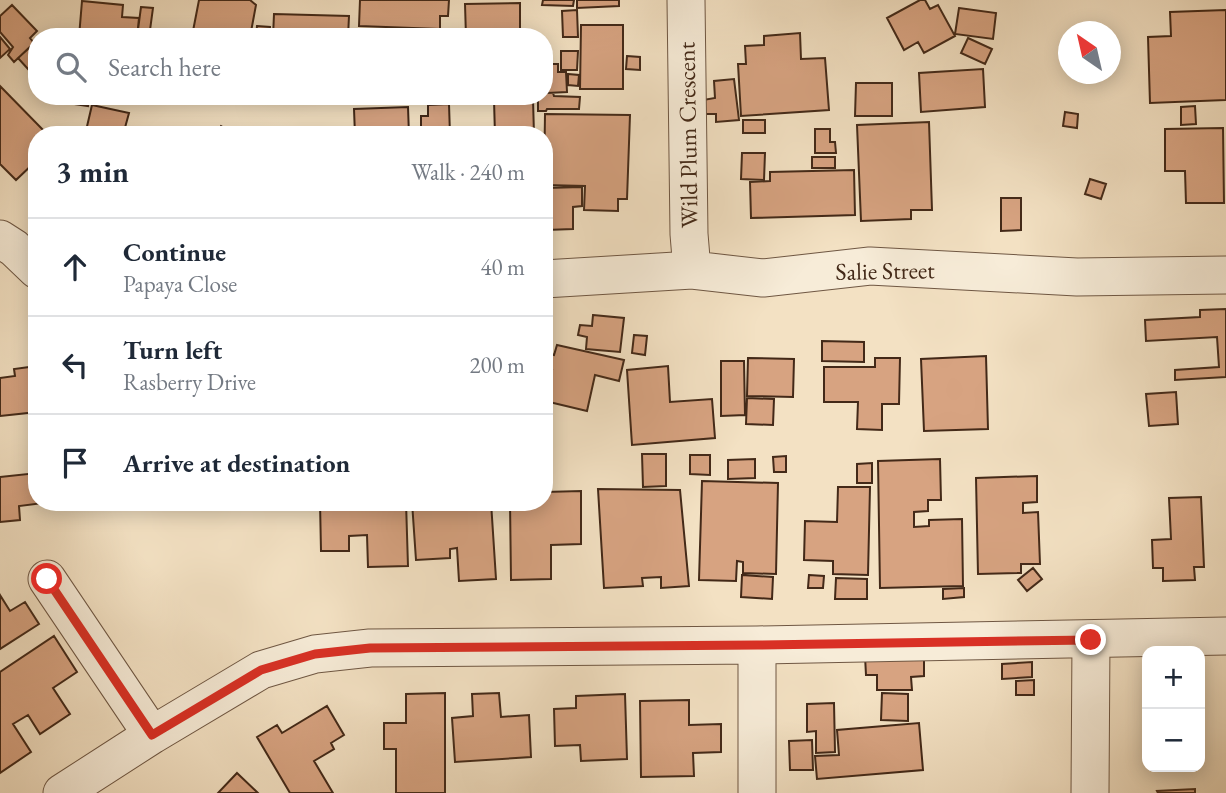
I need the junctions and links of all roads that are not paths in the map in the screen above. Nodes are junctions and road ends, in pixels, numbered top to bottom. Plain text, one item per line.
1 (686, 0) edge
2 (0, 239) edge
3 (28, 261) edge
4 (692, 270) junction
5 (1226, 275) edge
6 (553, 278) edge
7 (47, 579) dead end
8 (1226, 636) edge
9 (1091, 640) junction
10 (757, 645) junction
11 (152, 735) junction
12 (62, 793) edge
13 (757, 793) edge
14 (1090, 793) edge

1 - 4 street, Wild Plum Crescent
2 - 3 street
4 - 5 street, Salie Street
4 - 6 street, Salie Street
7 - 11 street
8 - 9 street
9 - 10 street
9 - 14 street
10 - 11 street
10 - 13 street
11 - 12 street

